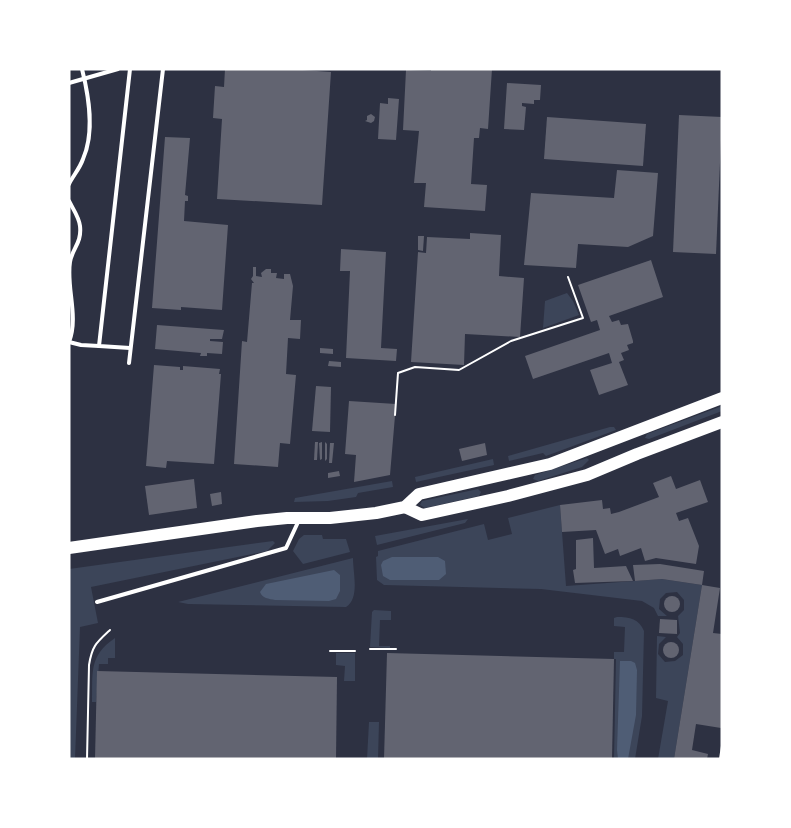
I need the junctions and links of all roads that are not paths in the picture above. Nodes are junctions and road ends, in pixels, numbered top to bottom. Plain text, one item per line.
1 (82, 69) edge
2 (118, 69) edge
3 (130, 69) edge
4 (163, 69) edge
5 (84, 80) junction
6 (69, 83) edge
7 (69, 184) edge
8 (69, 201) edge
9 (70, 262) edge
10 (69, 342) edge
11 (99, 346) junction
12 (130, 348) junction
13 (129, 363) dead end
14 (722, 398) edge
15 (722, 422) edge
16 (405, 507) junction
17 (300, 518) junction
18 (69, 548) edge
19 (98, 602) dead end

1 - 5 lane
2 - 5 lane
3 - 11 lane
4 - 12 lane
5 - 6 lane
5 - 7 lane
8 - 9 lane
9 - 10 lane
10 - 11 lane
11 - 12 lane
12 - 13 lane
14 - 16 main road
15 - 16 main road
16 - 17 main road
17 - 18 main road
17 - 19 lane

